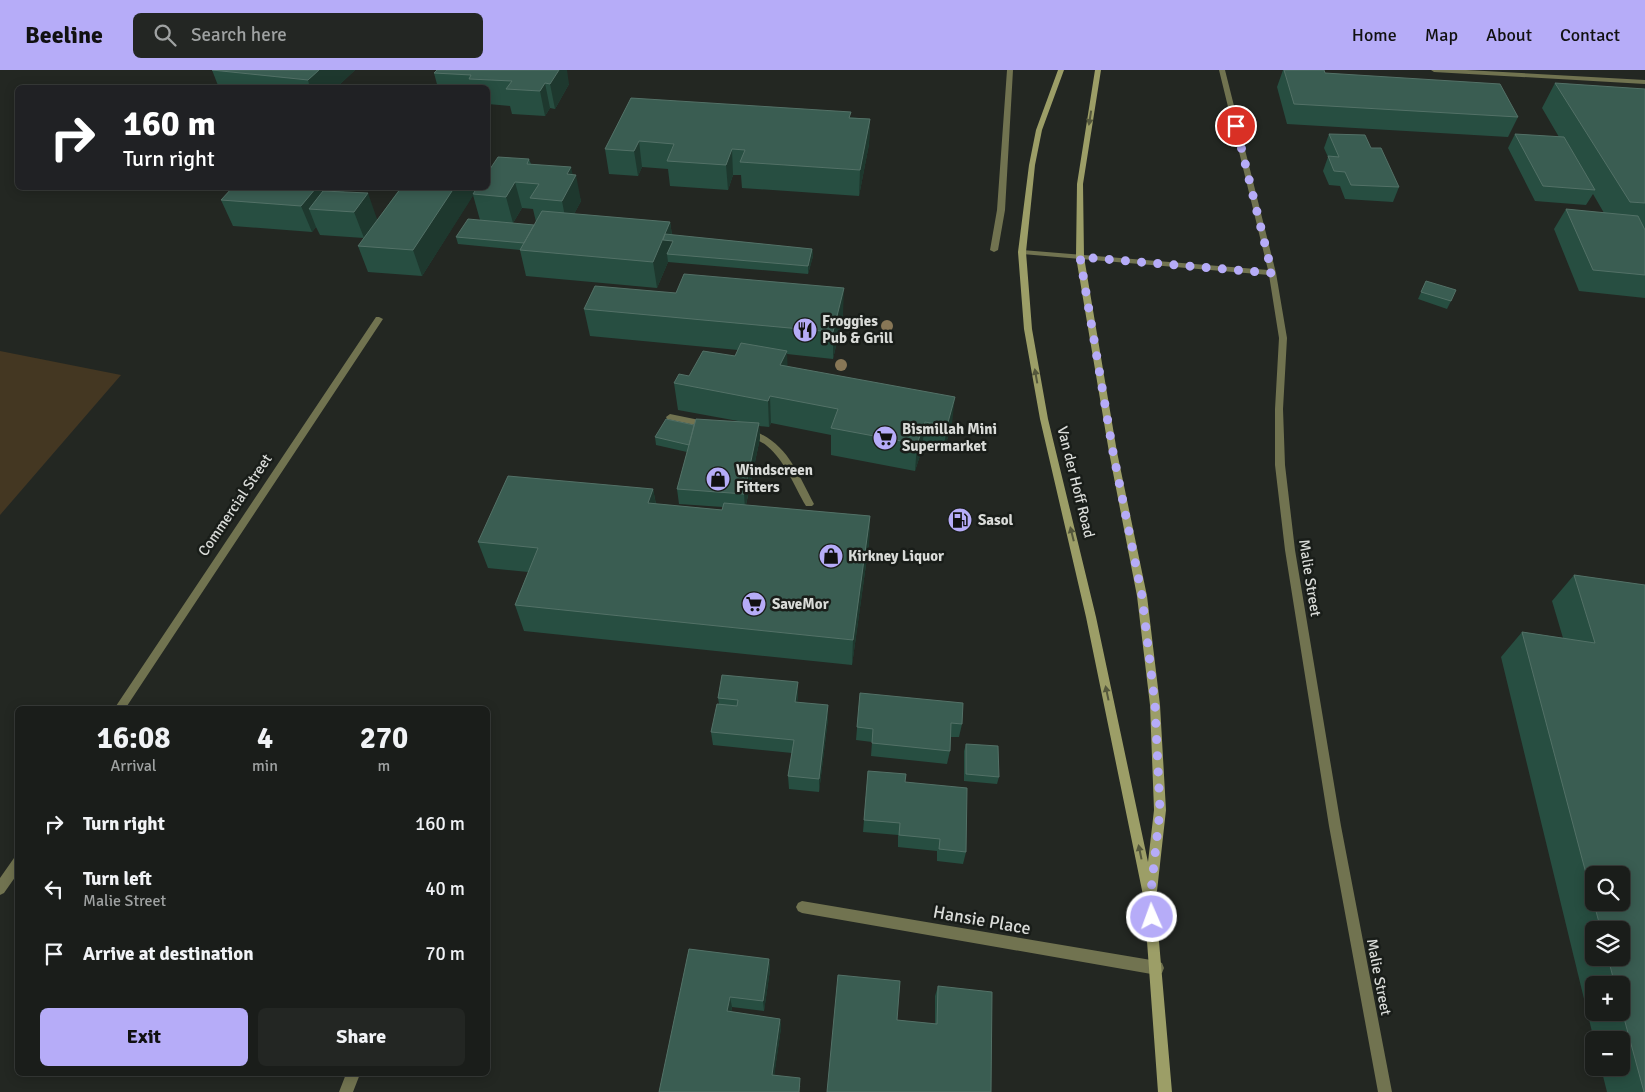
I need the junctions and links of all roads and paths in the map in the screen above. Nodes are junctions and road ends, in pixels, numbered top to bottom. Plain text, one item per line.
1 (1010, 70) edge
2 (1061, 70) edge
3 (1098, 70) edge
4 (1222, 70) edge
5 (1434, 70) edge
6 (1645, 82) edge
7 (994, 250) dead end
8 (1022, 252) junction
9 (1080, 257) junction
10 (1272, 273) junction
11 (379, 318) dead end
12 (670, 417) dead end
13 (714, 426) edge
14 (742, 431) edge
15 (809, 504) dead end
16 (121, 706) edge
17 (15, 866) edge
18 (0, 889) edge
19 (1150, 900) junction
20 (802, 907) dead end
21 (1157, 968) junction
22 (352, 1076) edge
23 (346, 1092) edge
24 (1165, 1092) edge
25 (1385, 1092) edge

1 - 7 street
2 - 8 main road, Van der Hoff Road
3 -> 9 main road, Van der Hoff Road
4 - 10 street, Malie Street
5 - 6 street
8 - 9 street
19 -> 8 main road, Van der Hoff Road
9 - 10 street
9 - 19 main road, Van der Hoff Road
10 - 25 street, Malie Street
11 - 16 street, Commercial Street
12 - 13 street
14 - 15 street
17 - 18 street
19 - 21 main road, Van der Hoff Road
20 - 21 street, Hansie Place
21 - 24 main road, Van der Hoff Road
22 - 23 street

